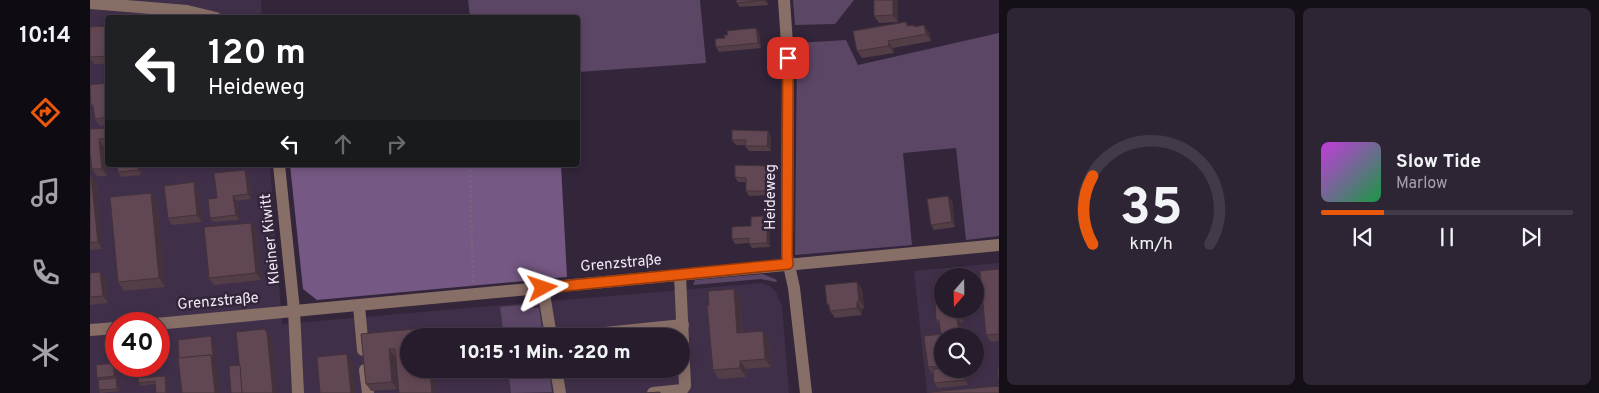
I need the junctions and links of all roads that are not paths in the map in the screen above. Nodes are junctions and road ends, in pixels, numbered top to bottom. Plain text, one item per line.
1 (784, 0) edge
2 (90, 3) edge
3 (204, 15) edge
4 (279, 167) edge
5 (999, 245) edge
6 (788, 264) junction
7 (680, 274) junction
8 (543, 288) junction
9 (359, 306) junction
10 (294, 310) junction
11 (170, 323) edge
12 (683, 326) junction
13 (550, 328) edge
14 (662, 328) edge
15 (105, 329) edge
16 (90, 330) edge
17 (558, 378) edge
18 (298, 393) edge
19 (368, 393) edge
20 (560, 393) edge
21 (653, 393) edge
22 (806, 393) edge

1 - 6 street, Heideweg
2 - 3 street
4 - 10 street, Kleiner Kiwitt
5 - 6 street, Grenzstraße
6 - 7 street, Grenzstraße
6 - 22 street, Heideweg
7 - 8 street, Grenzstraße
7 - 12 street
8 - 9 street, Grenzstraße
8 - 13 street
9 - 10 street, Grenzstraße
9 - 19 street
10 - 11 street, Grenzstraße
10 - 18 street, Kleiner Kiwitt
12 - 14 street
12 - 21 street
15 - 16 street
17 - 20 street

